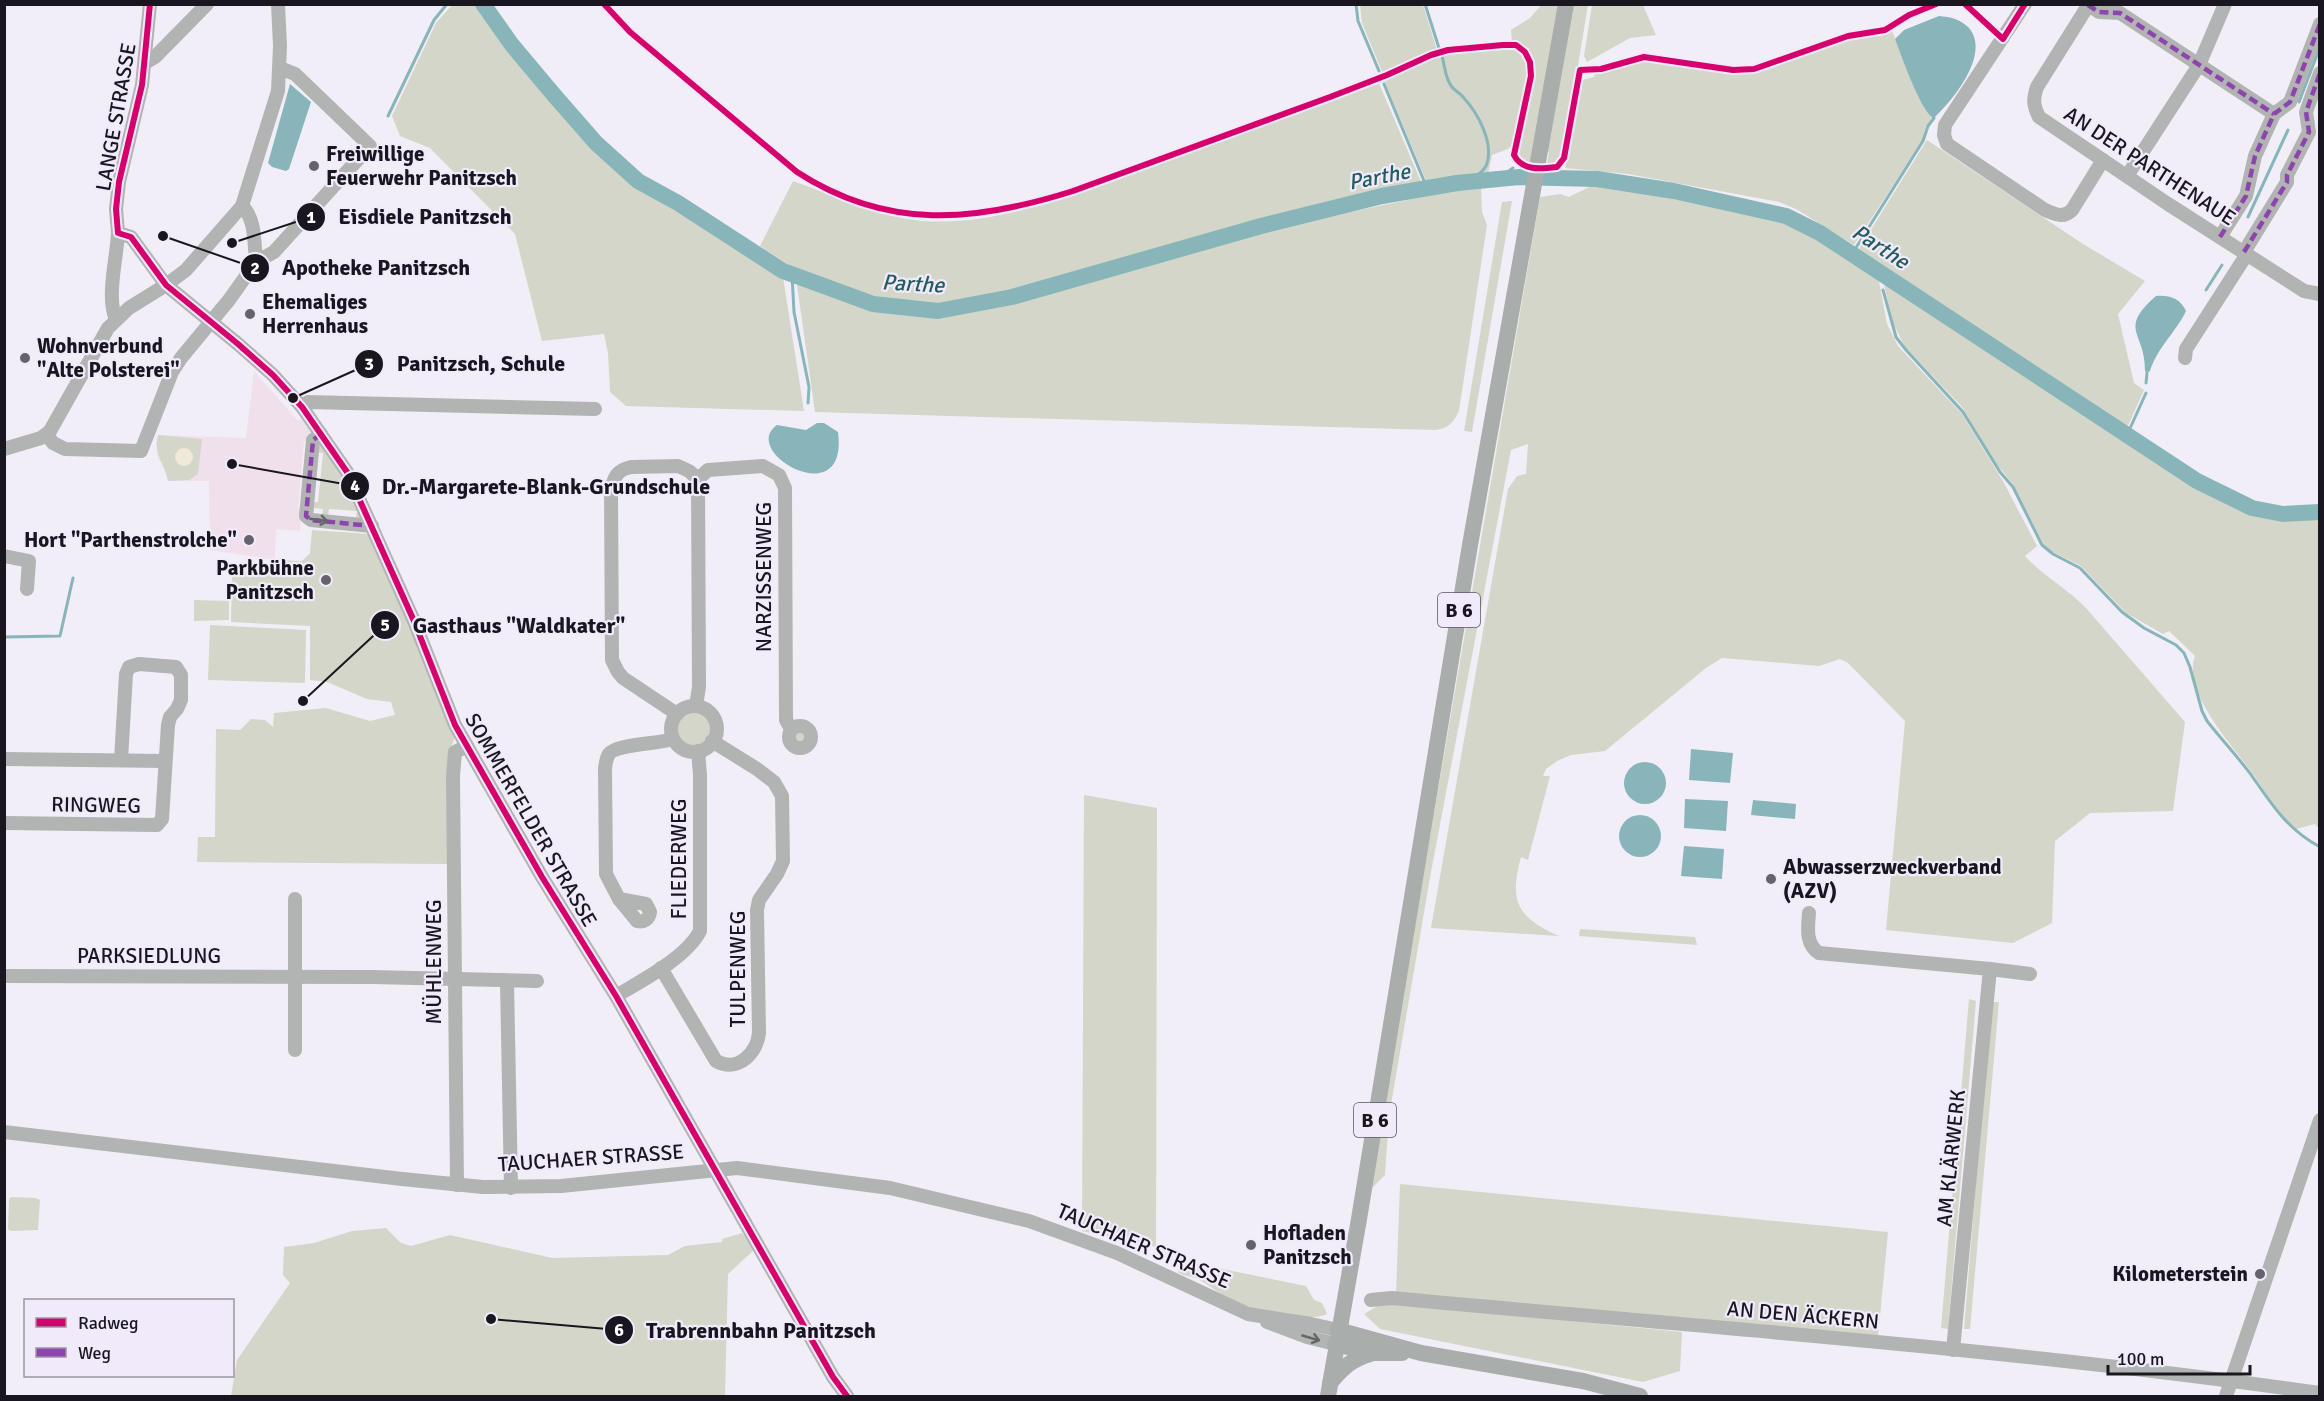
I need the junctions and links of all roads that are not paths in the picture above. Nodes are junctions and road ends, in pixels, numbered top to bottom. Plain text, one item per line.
1 (150, 4) edge
2 (207, 4) edge
3 (278, 4) edge
4 (1566, 4) edge
5 (2025, 4) edge
6 (2225, 4) edge
7 (2088, 5) edge
8 (2319, 24) edge
9 (145, 63) junction
10 (2199, 64) junction
11 (280, 68) junction
12 (2319, 73) edge
13 (2274, 114) junction
14 (2314, 135) edge
15 (2103, 160) junction
16 (2127, 176) junction
17 (242, 206) junction
18 (118, 233) junction
19 (2220, 237) junction
20 (2245, 253) junction
21 (256, 262) junction
22 (166, 285) junction
23 (2319, 294) edge
24 (116, 319) junction
25 (210, 322) junction
26 (2185, 358) dead end
27 (302, 407) junction
28 (595, 409) dead end
29 (321, 434) junction
30 (46, 435) junction
31 (4, 449) edge
32 (698, 479) junction
33 (372, 526) junction
34 (4, 556) edge
35 (27, 589) dead end
36 (696, 706) junction
37 (677, 714) junction
38 (792, 729) dead end
39 (673, 739) junction
40 (712, 741) junction
41 (467, 746) junction
42 (698, 751) junction
43 (4, 759) edge
44 (121, 760) junction
45 (165, 761) junction
46 (4, 824) edge
47 (295, 898) dead end
48 (619, 899) dead end
49 (1809, 913) dead end
50 (661, 968) junction
51 (1990, 969) junction
52 (2030, 974) dead end
53 (4, 976) edge
54 (294, 977) junction
55 (455, 980) junction
56 (537, 981) dead end
57 (507, 982) junction
58 (616, 996) junction
59 (295, 1050) dead end
60 (2319, 1120) edge
61 (4, 1132) edge
62 (716, 1169) junction
63 (457, 1185) junction
64 (511, 1188) junction
65 (1371, 1300) dead end
66 (1337, 1337) junction
67 (1953, 1350) junction
68 (1372, 1353) junction
69 (1421, 1353) junction
70 (2232, 1380) junction
71 (1329, 1390) edge
72 (2319, 1393) edge
73 (847, 1396) edge
74 (1640, 1396) edge
75 (2226, 1396) edge

1 - 9 street, LANGE STRASSE
2 - 9 street
3 - 11 street
4 - 66 main road, B 6
5 - 15 street
6 - 10 street
7 - 10 street
7 - 15 street, AN DER PARTHENAUE
8 - 13 street
9 - 18 street, LANGE STRASSE
10 - 13 street
10 - 16 street
11 - 17 street
11 - 21 street
12 - 14 street
13 - 19 street
14 - 20 street
15 - 16 street, AN DER PARTHENAUE
16 - 19 street, AN DER PARTHENAUE
17 - 21 street
17 - 22 street
18 - 22 street
18 - 24 street, LANGE STRASSE
19 - 20 street, AN DER PARTHENAUE
20 - 23 street, AN DER PARTHENAUE
20 - 26 street
21 - 25 street
22 - 24 street
22 - 25 street, SOMMERFELDER STRASSE
24 - 30 street
25 - 27 street, SOMMERFELDER STRASSE
25 - 30 street
27 - 28 street
27 - 29 street, SOMMERFELDER STRASSE
29 - 33 street, SOMMERFELDER STRASSE
29 -> 33 street
30 - 31 street
32 - 36 street
32 - 37 street
32 - 38 street, NARZISSENWEG
33 - 41 street, SOMMERFELDER STRASSE
34 - 35 street
36 - 37 street
36 - 40 street
37 - 39 street
39 - 42 street
39 - 48 street
40 - 42 street
40 - 50 street, TULPENWEG
41 - 55 street, MÜHLENWEG
41 - 58 street, SOMMERFELDER STRASSE
42 - 50 street, FLIEDERWEG
43 - 44 street
44 - 45 street
44 - 45 street, RINGWEG
45 - 46 street, RINGWEG
47 - 54 street
49 - 51 street
50 - 58 street, FLIEDERWEG
51 - 52 street
51 - 67 street, AM KLÄRWERK
53 - 54 street, PARKSIEDLUNG
54 - 55 street, PARKSIEDLUNG
54 - 59 street
55 - 57 street, PARKSIEDLUNG
55 - 63 street, MÜHLENWEG
56 - 57 street, PARKSIEDLUNG
57 - 64 street
58 - 62 street, SOMMERFELDER STRASSE
60 - 70 street
61 - 63 street, TAUCHAER STRASSE
62 - 64 street, TAUCHAER STRASSE
62 - 66 street, TAUCHAER STRASSE
62 - 73 street, SOMMERFELDER STRASSE
63 - 64 street, TAUCHAER STRASSE
65 - 67 street, AN DEN ÄCKERN
66 - 68 main road
66 - 69 main road
66 - 71 main road, B 6
67 - 70 street, AN DEN ÄCKERN
68 - 69 main road
68 - 71 main road
69 - 74 main road
70 - 72 street, AN DEN ÄCKERN
70 - 75 street

